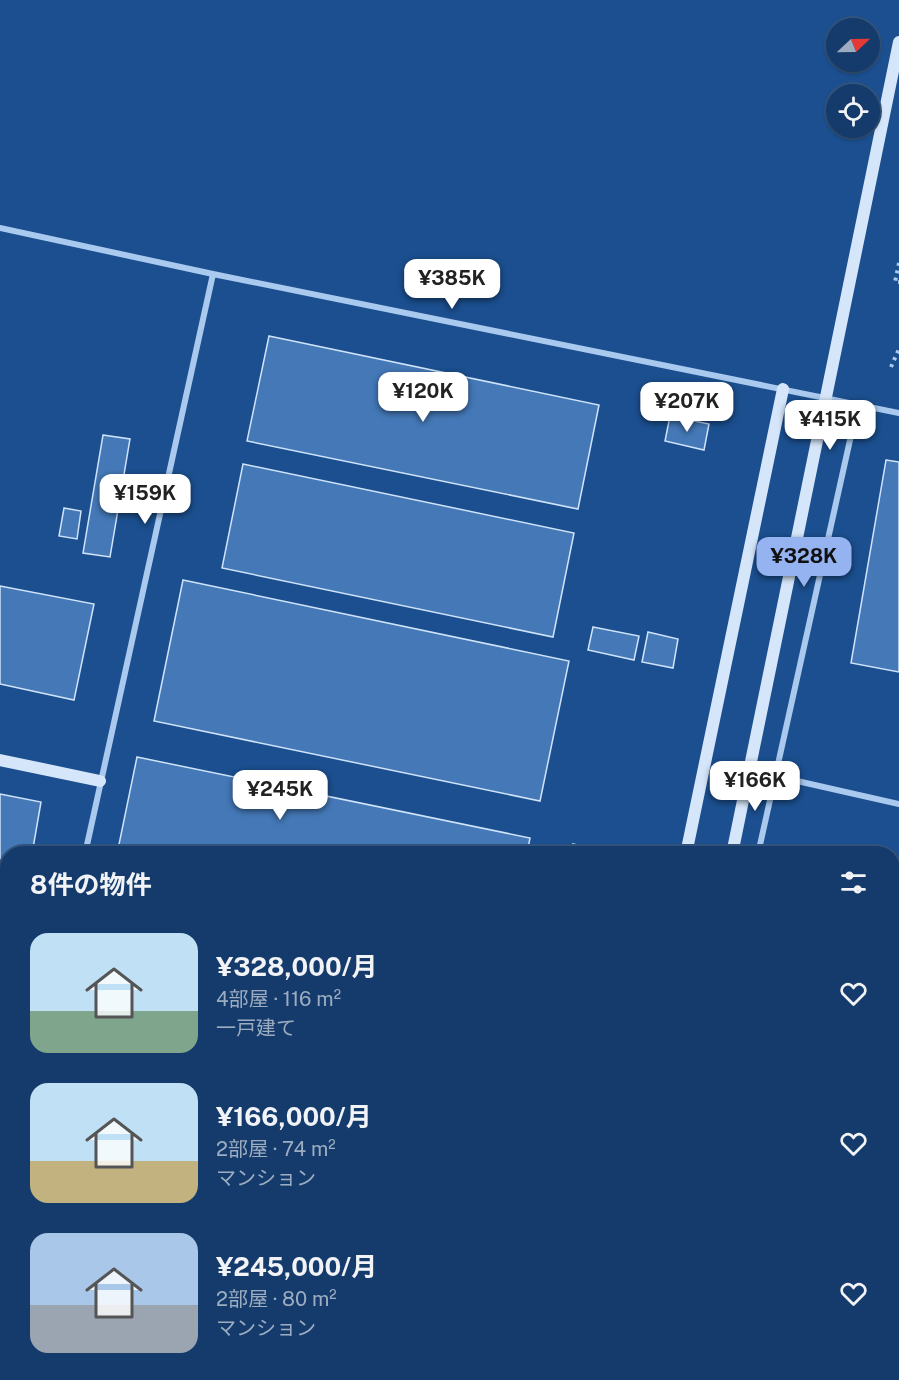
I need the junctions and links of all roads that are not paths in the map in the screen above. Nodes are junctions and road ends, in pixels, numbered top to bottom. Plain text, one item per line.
1 (899, 42) edge
2 (0, 228) edge
3 (213, 274) junction
4 (783, 389) junction
5 (858, 404) junction
6 (899, 413) edge
7 (0, 760) edge
8 (775, 776) junction
9 (100, 781) junction
10 (899, 804) edge
11 (87, 846) edge
12 (688, 846) edge
13 (734, 846) edge
14 (760, 846) edge

1 - 13 street, bridge
2 - 3 street
3 - 4 street
3 - 9 street
4 - 5 street
4 - 12 street
5 - 6 street
5 - 8 street
7 - 9 street
8 - 10 street
8 - 14 street
9 - 11 street

